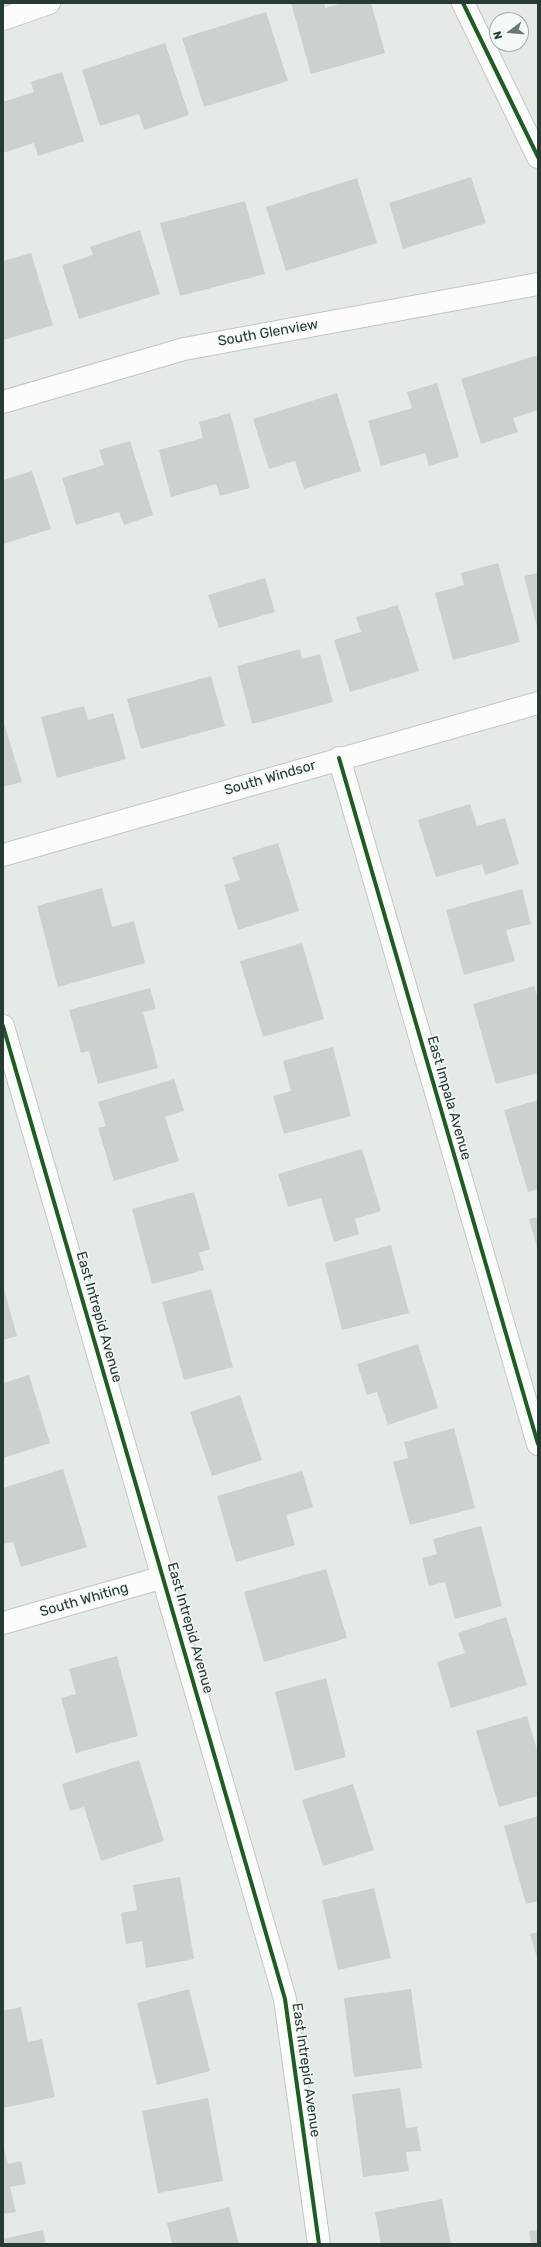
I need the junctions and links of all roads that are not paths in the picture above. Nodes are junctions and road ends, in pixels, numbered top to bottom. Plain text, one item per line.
1 (49, 3) edge
2 (463, 3) edge
3 (3, 19) edge
4 (538, 157) edge
5 (538, 284) edge
6 (3, 402) edge
7 (538, 703) edge
8 (339, 758) junction
9 (3, 855) edge
10 (3, 1026) edge
11 (538, 1444) edge
12 (164, 1577) junction
13 (3, 1623) edge
14 (319, 2244) edge

1 - 3 street
2 - 4 street
5 - 6 street, South Glenview
7 - 8 street, South Windsor
8 - 9 street, South Windsor
8 - 11 street, East Impala Avenue
10 - 12 street, East Intrepid Avenue
12 - 13 street, South Whiting
12 - 14 street, East Intrepid Avenue

